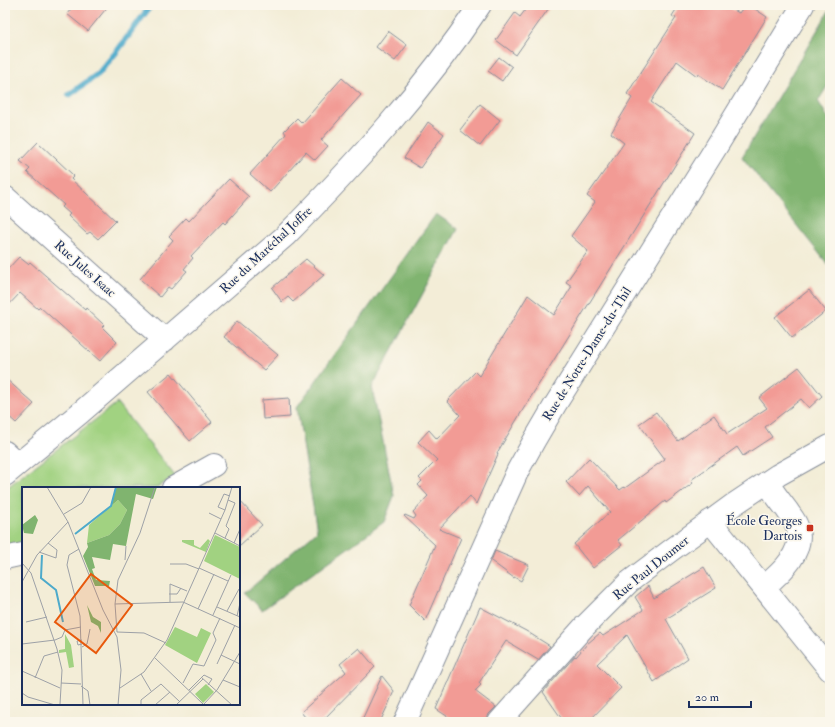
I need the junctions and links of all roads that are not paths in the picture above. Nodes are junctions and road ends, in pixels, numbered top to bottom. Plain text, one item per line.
1 (480, 5) edge
2 (803, 5) edge
3 (5, 197) edge
4 (165, 340) junction
5 (830, 446) edge
6 (9, 464) edge
7 (214, 465) dead end
8 (767, 482) junction
9 (175, 487) edge
10 (710, 521) junction
11 (22, 554) edge
12 (5, 558) edge
13 (764, 587) junction
14 (830, 670) edge
15 (405, 722) edge
16 (499, 722) edge

1 - 4 street, Rue du Maréchal Joffre
2 - 15 street, Rue de Notre-Dame-du-Thil
3 - 4 street, Rue Jules Isaac
4 - 6 street, Rue du Maréchal Joffre
5 - 8 street, Rue Paul Doumer
7 - 9 street
8 - 10 street, Rue Paul Doumer
8 - 13 street
10 - 13 street
10 - 16 street, Rue Paul Doumer
11 - 12 street
13 - 14 street

